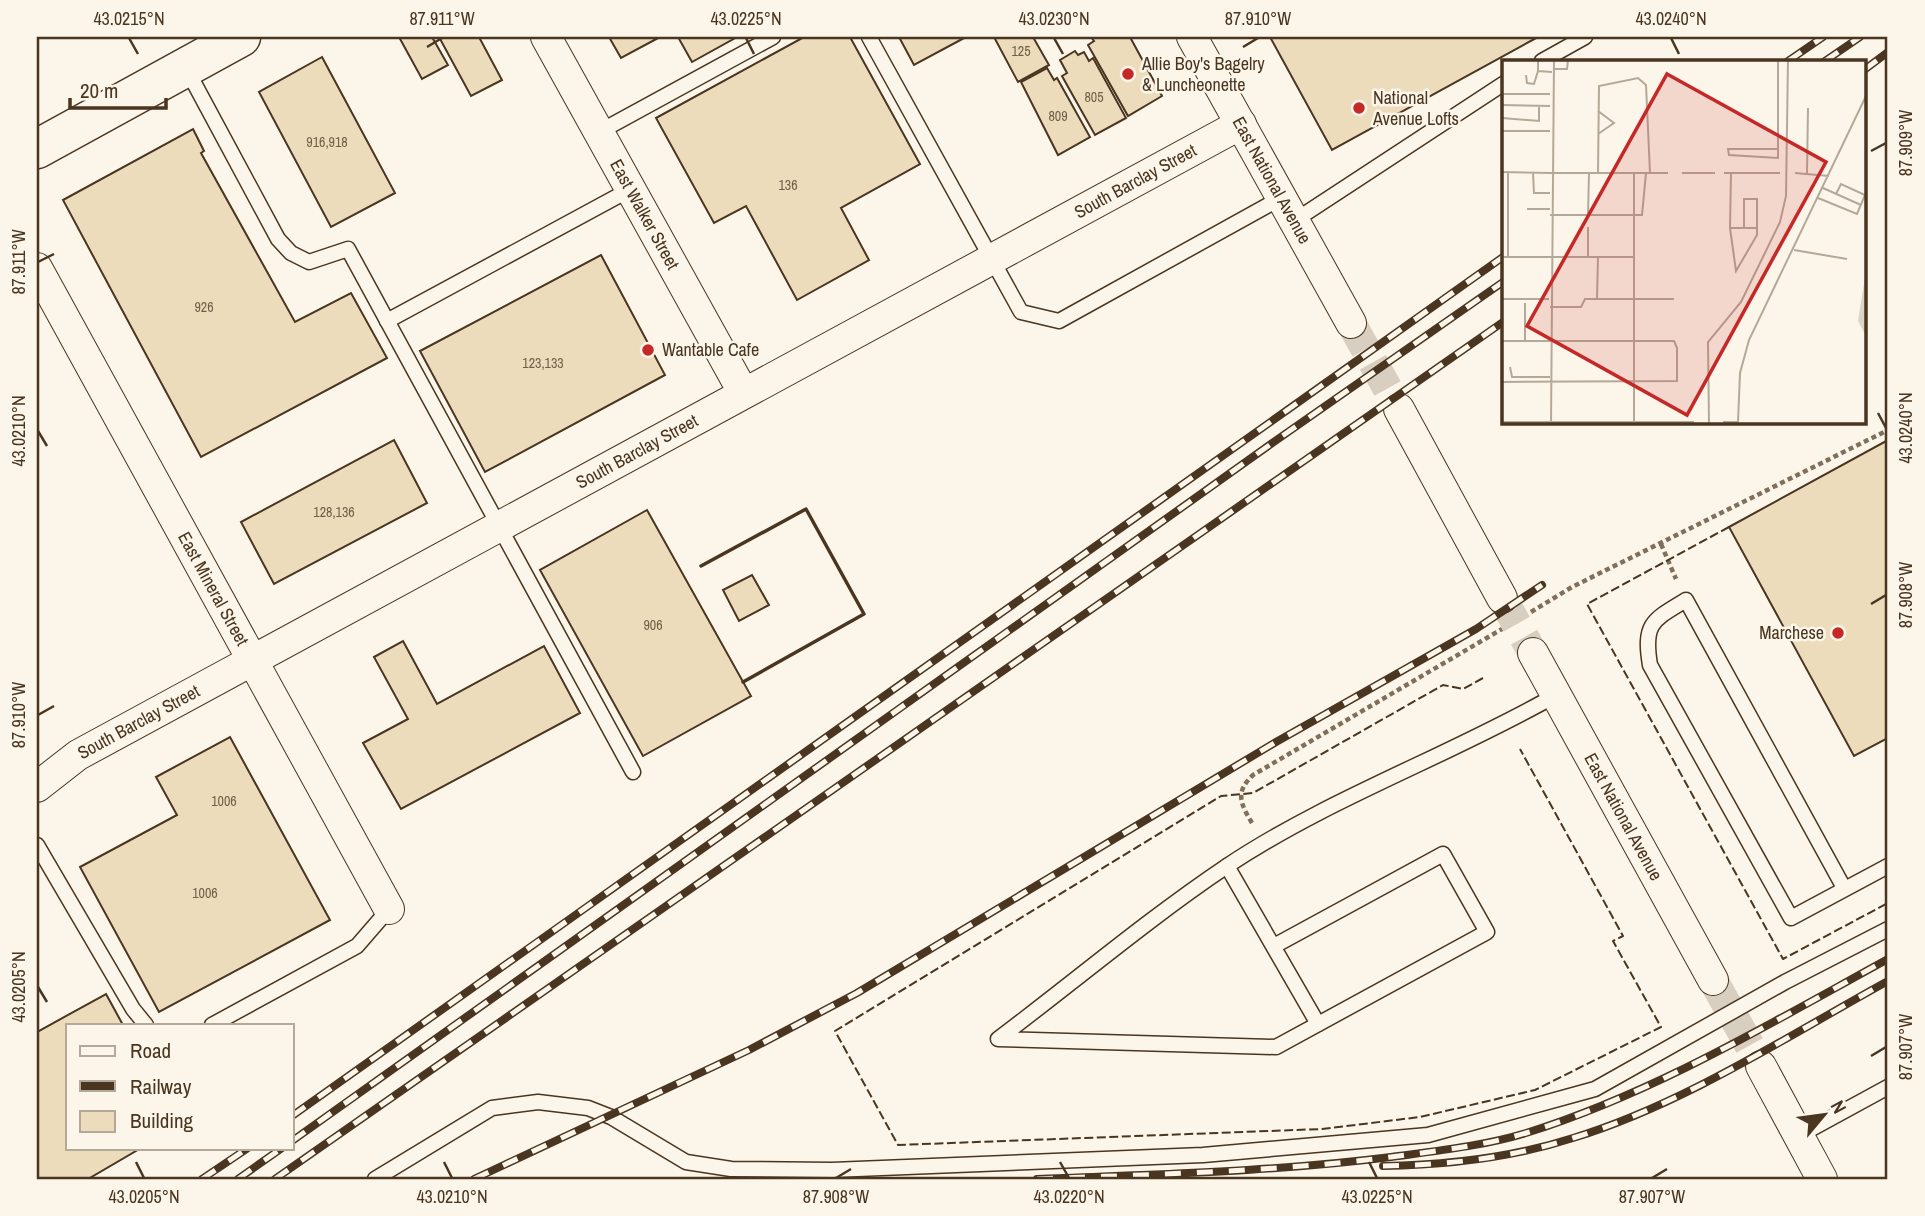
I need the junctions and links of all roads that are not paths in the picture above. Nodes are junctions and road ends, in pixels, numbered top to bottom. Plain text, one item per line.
1 (546, 37) edge
2 (773, 37) edge
3 (869, 37) edge
4 (1192, 37) edge
5 (1585, 37) edge
6 (233, 39) edge
7 (1544, 60) edge
8 (185, 67) junction
9 (1502, 84) edge
10 (1241, 124) junction
11 (599, 132) junction
12 (37, 149) edge
13 (631, 189) junction
14 (1287, 209) junction
15 (991, 258) junction
16 (37, 268) edge
17 (387, 321) junction
18 (1351, 323) tunnel mouth
19 (743, 392) junction
20 (1399, 409) tunnel mouth
21 (497, 526) junction
22 (1502, 598) tunnel mouth
23 (1533, 653) tunnel mouth
24 (252, 661) junction
25 (1556, 695) junction
26 (632, 772) dead end
27 (37, 787) edge
28 (37, 845) edge
29 (1227, 866) junction
30 (1888, 866) edge
31 (1844, 888) junction
32 (388, 909) joint
33 (1888, 929) edge
34 (1274, 947) junction
35 (1713, 980) tunnel mouth
36 (145, 1024) edge
37 (214, 1024) edge
38 (1318, 1024) junction
39 (1761, 1066) tunnel mouth
40 (1888, 1087) edge
41 (1800, 1135) junction
42 (375, 1179) edge
43 (1822, 1179) edge

1 - 11 street, East Walker Street
2 - 11 lane
3 - 15 lane
4 - 10 street, East National Avenue
5 - 7 lane
6 - 8 main road
8 - 12 main road
8 - 17 lane
9 - 14 lane
10 - 14 street, East National Avenue
10 - 15 street, South Barclay Street
11 - 13 street, East Walker Street
13 - 17 lane
13 - 19 street, East Walker Street
14 - 15 lane
14 - 18 street, East National Avenue
15 - 19 street, South Barclay Street
16 - 24 street, East Mineral Street
17 - 21 lane
19 - 21 street, South Barclay Street
20 - 22 street
21 - 24 street, South Barclay Street
21 - 26 lane
23 - 25 street, East National Avenue
24 - 27 street, South Barclay Street
24 - 32 street, East Mineral Street
25 - 29 lane
25 - 35 street, East National Avenue
28 - 36 lane
29 - 34 lane
29 - 38 lane
30 - 31 lane
31 - 31 lane
32 - 37 lane
33 - 42 lane
34 - 38 lane
34 - 38 lane
39 - 41 street
40 - 41 lane
41 - 43 street

